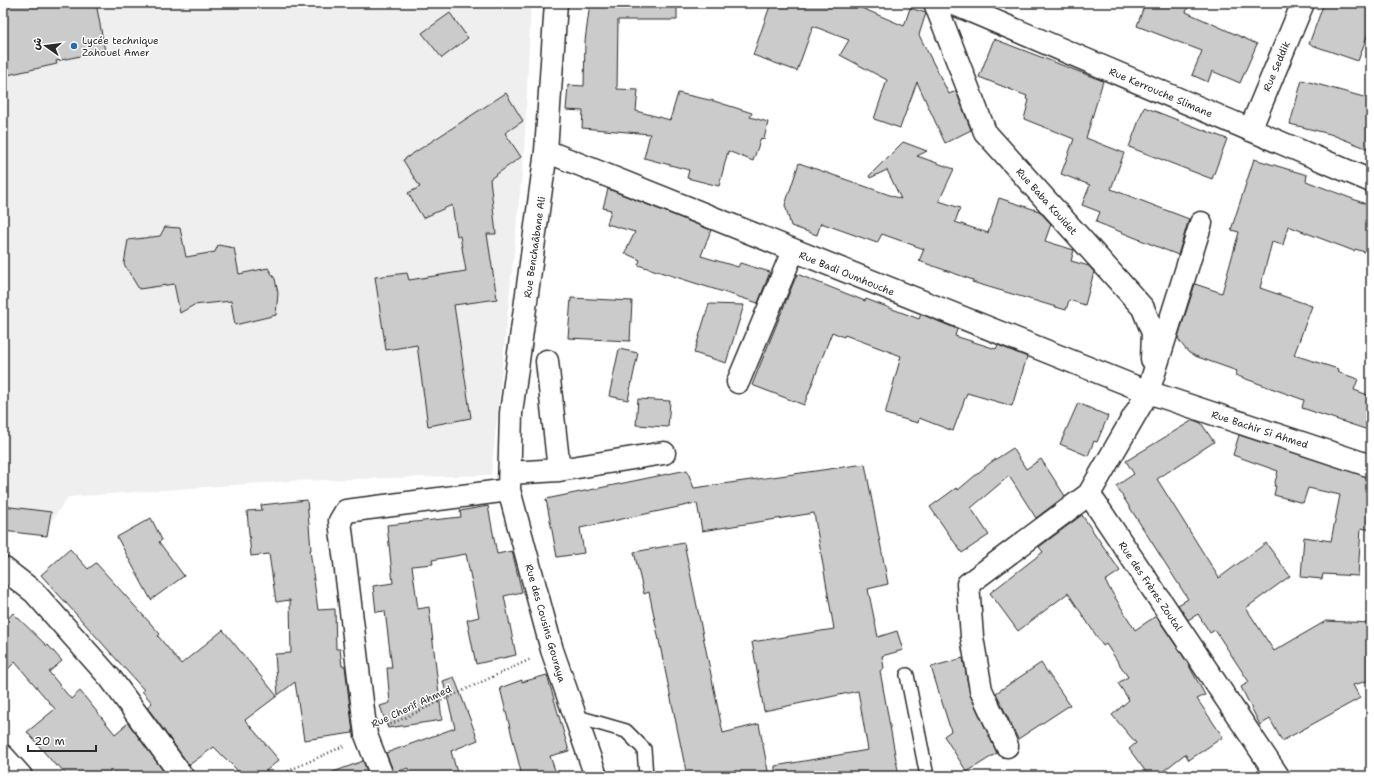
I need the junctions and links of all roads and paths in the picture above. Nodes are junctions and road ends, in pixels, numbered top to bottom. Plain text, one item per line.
1 (556, 3) edge
2 (936, 3) edge
3 (952, 3) edge
4 (1303, 3) edge
5 (1250, 130) junction
6 (546, 152) junction
7 (1371, 180) edge
8 (1201, 223) dead end
9 (793, 251) junction
10 (547, 361) dead end
11 (738, 382) dead end
12 (1148, 392) junction
13 (664, 453) dead end
14 (1371, 466) edge
15 (560, 470) junction
16 (510, 482) junction
17 (1090, 494) junction
18 (3, 568) edge
19 (552, 650) junction
20 (907, 675) dead end
21 (574, 716) junction
22 (366, 735) junction
23 (1007, 746) dead end
24 (3, 756) edge
25 (21, 776) edge
26 (182, 776) edge
27 (277, 776) edge
28 (382, 776) edge
29 (596, 776) edge
30 (646, 776) edge
31 (927, 776) edge
32 (1278, 776) edge

1 - 6 street, Rue Benchaâbane Ali
2 - 12 street, Rue Baba Kouidet
3 - 5 street, Rue Kerrouche Slimane
4 - 5 street, Rue Seddik
5 - 7 street, Rue Kerrouche Slimane
6 - 9 street, Rue Badi Oumhouche
6 - 16 street, Rue Benchaâbane Ali
8 - 12 street
9 - 11 street
9 - 12 street, Rue Badi Oumhouche
10 - 15 street
12 - 14 street, Rue Bachir Si Ahmed
12 - 17 street
13 - 15 street
15 - 16 street
16 - 19 street, Rue des Cousins Gouraya
16 - 22 street
17 - 23 street
17 - 32 street, Rue des Frères Zoutal
18 - 26 street
19 - 21 street, Rue des Cousins Gouraya
19 - 22 path, Rue Cherif Ahmed
20 - 31 lane
21 - 29 street, Rue des Cousins Gouraya
21 - 30 lane
22 - 27 path, Rue Cherif Ahmed
22 - 28 street
24 - 25 street

